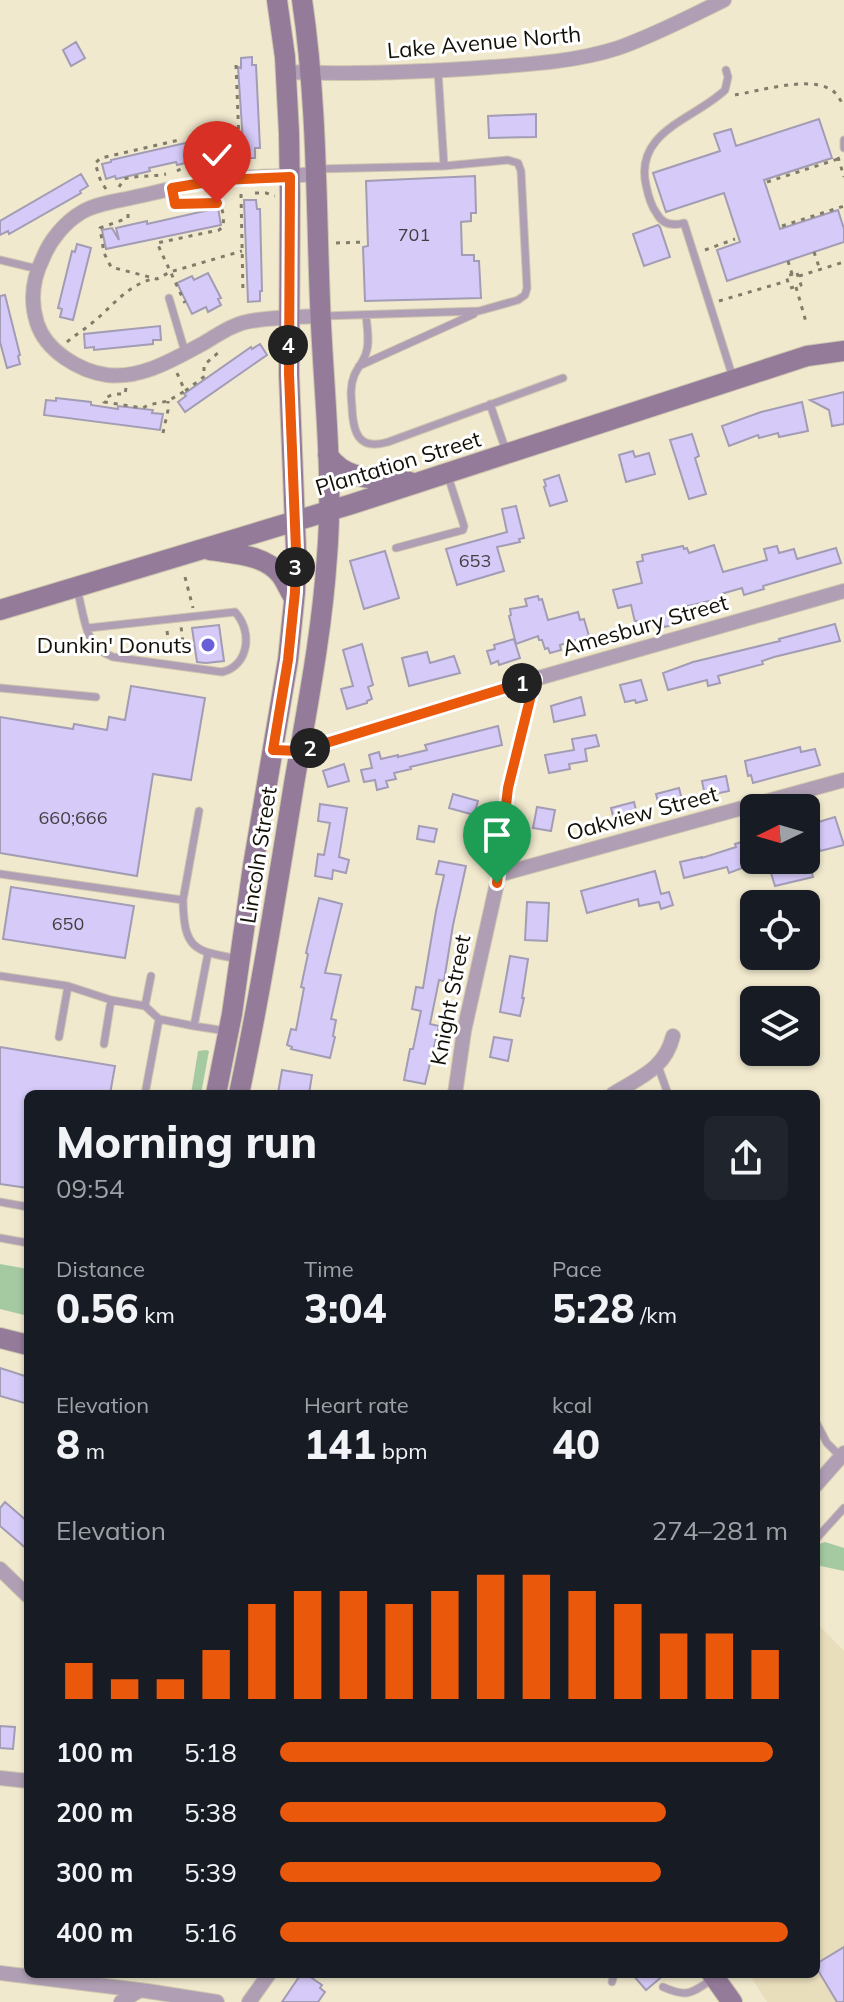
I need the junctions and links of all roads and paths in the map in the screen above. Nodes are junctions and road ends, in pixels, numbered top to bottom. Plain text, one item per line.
1 (302, 0) edge
2 (724, 0) edge
3 (277, 3) edge
4 (236, 65) dead end
5 (726, 70) dead end
6 (438, 71) junction
7 (285, 72) junction
8 (310, 73) junction
9 (713, 100) junction
10 (844, 107) edge
11 (238, 130) junction
12 (179, 140) dead end
13 (844, 140) edge
14 (844, 148) edge
15 (838, 159) dead end
16 (444, 166) junction
17 (240, 170) dead end
18 (315, 172) junction
19 (290, 177) junction
20 (767, 182) dead end
21 (172, 188) junction
22 (255, 193) dead end
23 (241, 194) dead end
24 (275, 196) dead end
25 (124, 199) junction
26 (844, 206) edge
27 (782, 226) dead end
28 (735, 239) dead end
29 (366, 242) dead end
30 (328, 243) dead end
31 (242, 251) junction
32 (702, 251) dead end
33 (814, 252) dead end
34 (0, 260) edge
35 (788, 261) dead end
36 (844, 262) edge
37 (38, 269) junction
38 (820, 270) junction
39 (170, 272) junction
40 (792, 274) junction
41 (799, 276) junction
42 (157, 279) junction
43 (787, 281) junction
44 (796, 286) junction
45 (715, 289) dead end
46 (243, 293) dead end
47 (169, 298) dead end
48 (185, 303) dead end
49 (479, 311) junction
50 (366, 315) junction
51 (321, 316) junction
52 (288, 318) junction
53 (806, 322) dead end
54 (844, 336) edge
55 (212, 338) junction
56 (63, 345) dead end
57 (844, 351) edge
58 (185, 352) junction
59 (807, 356) junction
60 (171, 359) junction
61 (359, 366) junction
62 (126, 375) junction
63 (563, 378) dead end
64 (733, 380) junction
65 (185, 391) junction
66 (168, 401) junction
67 (490, 404) junction
68 (163, 433) dead end
69 (507, 454) junction
70 (328, 455) junction
71 (447, 474) junction
72 (418, 483) junction
73 (329, 510) junction
74 (295, 521) junction
75 (396, 548) dead end
76 (201, 549) junction
77 (185, 577) dead end
78 (76, 586) junction
79 (844, 591) edge
80 (294, 599) junction
81 (0, 610) edge
82 (192, 613) junction
83 (181, 626) dead end
84 (167, 627) dead end
85 (89, 632) junction
86 (535, 679) junction
87 (0, 688) edge
88 (96, 697) dead end
89 (273, 750) junction
90 (300, 751) junction
91 (844, 780) edge
92 (199, 811) dead end
93 (0, 874) edge
94 (498, 875) junction
95 (183, 900) junction
96 (208, 953) junction
97 (240, 959) junction
98 (265, 963) junction
99 (0, 976) edge
100 (151, 976) dead end
101 (68, 986) junction
102 (111, 1000) junction
103 (145, 1006) junction
104 (159, 1019) junction
105 (194, 1026) junction
106 (229, 1032) junction
107 (251, 1036) junction
108 (673, 1036) dead end
109 (59, 1037) dead end
110 (104, 1044) dead end
111 (658, 1065) junction
112 (146, 1090) edge
113 (217, 1090) edge
114 (240, 1090) edge
115 (456, 1090) edge
116 (619, 1090) edge
117 (667, 1090) edge
118 (0, 1202) edge
119 (24, 1206) edge
120 (0, 1238) edge
121 (24, 1242) edge
122 (0, 1338) edge
123 (24, 1344) edge
124 (820, 1430) edge
125 (842, 1455) edge
126 (820, 1480) edge
127 (844, 1508) edge
128 (820, 1535) edge
129 (0, 1569) edge
130 (24, 1592) edge
131 (0, 1778) edge
132 (24, 1781) edge
133 (0, 1973) edge
134 (24, 1976) edge
135 (41, 1978) edge
136 (266, 1978) edge
137 (710, 1978) edge
138 (714, 1978) edge
139 (663, 1987) dead end
140 (140, 1990) junction
141 (121, 2002) edge
142 (217, 2002) edge
143 (249, 2002) edge
144 (732, 2002) edge

1 - 8 main road, Lincoln Street
2 - 6 street, Lake Avenue North
3 - 7 main road, Lincoln Street
4 - 11 path
5 - 9 lane
6 - 8 street, Lake Avenue North
6 - 16 lane
7 - 8 street, Lake Avenue North
7 - 19 main road, Lincoln Street
8 - 18 main road, Lincoln Street
9 - 10 path
9 - 64 lane
11 - 12 path
11 - 17 path
13 - 14 lane
15 - 20 path
16 - 18 lane
16 - 49 lane
18 - 19 street
18 - 51 main road, Lincoln Street
19 - 21 street
19 - 52 main road, Lincoln Street
21 - 25 street
21 - 39 path
22 - 24 path
23 - 31 path
25 - 37 street
25 - 42 path
26 - 27 path
28 - 32 path
29 - 30 path
31 - 39 path
31 - 46 path
33 - 38 path
34 - 37 lane
35 - 40 path
36 - 38 path
37 - 62 street
38 - 41 path
39 - 42 path
39 - 48 path
40 - 41 path
40 - 43 path
41 - 44 path
42 - 56 path
43 - 44 path
43 - 45 path
44 - 53 path
47 - 58 lane
49 - 50 lane
49 - 61 lane
50 - 51 lane
50 - 61 lane
51 - 52 street
51 - 70 main road, Lincoln Street
52 - 55 street
52 - 74 main road, Lincoln Street
54 - 59 main road, Plantation Street
55 - 58 street
55 - 65 path
57 - 59 main road, Plantation Street
58 - 60 street
59 - 64 main road, Plantation Street
60 - 62 street
60 - 65 path
61 - 67 lane
62 - 66 path
63 - 67 lane
64 - 69 main road, Plantation Street
65 - 66 path
66 - 68 path
67 - 69 lane
69 - 71 main road, Plantation Street
70 - 72 main road
70 - 73 main road, Lincoln Street
71 - 72 main road, Plantation Street
71 - 75 lane
72 - 73 main road, Plantation Street
73 - 74 main road, Plantation Street
73 - 90 main road, Lincoln Street
74 - 76 main road, Plantation Street
74 - 80 main road, Lincoln Street
76 - 78 main road, Plantation Street
76 - 80 main road
77 - 82 path
78 - 81 main road, Plantation Street
78 - 85 lane
79 - 86 street, Amesbury Street
80 - 89 main road, Lincoln Street
82 - 85 lane
82 - 85 lane
83 - 84 path
86 - 90 street, Amesbury Street
86 - 94 street, Knight Street
87 - 88 lane
89 - 90 street, Amesbury Street
89 - 97 main road, Lincoln Street
90 - 98 main road, Lincoln Street
91 - 94 street, Oakview Street
92 - 95 lane
93 - 95 lane
94 - 115 street, Knight Street
95 - 96 lane
96 - 97 lane
96 - 105 lane
97 - 98 main road
97 - 106 main road, Lincoln Street
98 - 107 main road, Lincoln Street
99 - 101 lane
100 - 103 lane
101 - 102 lane
101 - 109 lane
102 - 103 lane
102 - 110 lane
103 - 104 lane
104 - 105 lane
104 - 112 lane
105 - 106 lane
106 - 107 main road
106 - 113 main road, Lincoln Street
107 - 114 main road, Lincoln Street
108 - 111 street
111 - 116 street
111 - 117 lane
118 - 119 lane
120 - 121 lane
122 - 123 main road
124 - 125 lane
125 - 126 street
127 - 128 lane
129 - 130 street
131 - 132 street
133 - 134 street
135 - 140 street
136 - 143 street
137 - 139 lane
138 - 144 main road
140 - 141 street
140 - 142 street

